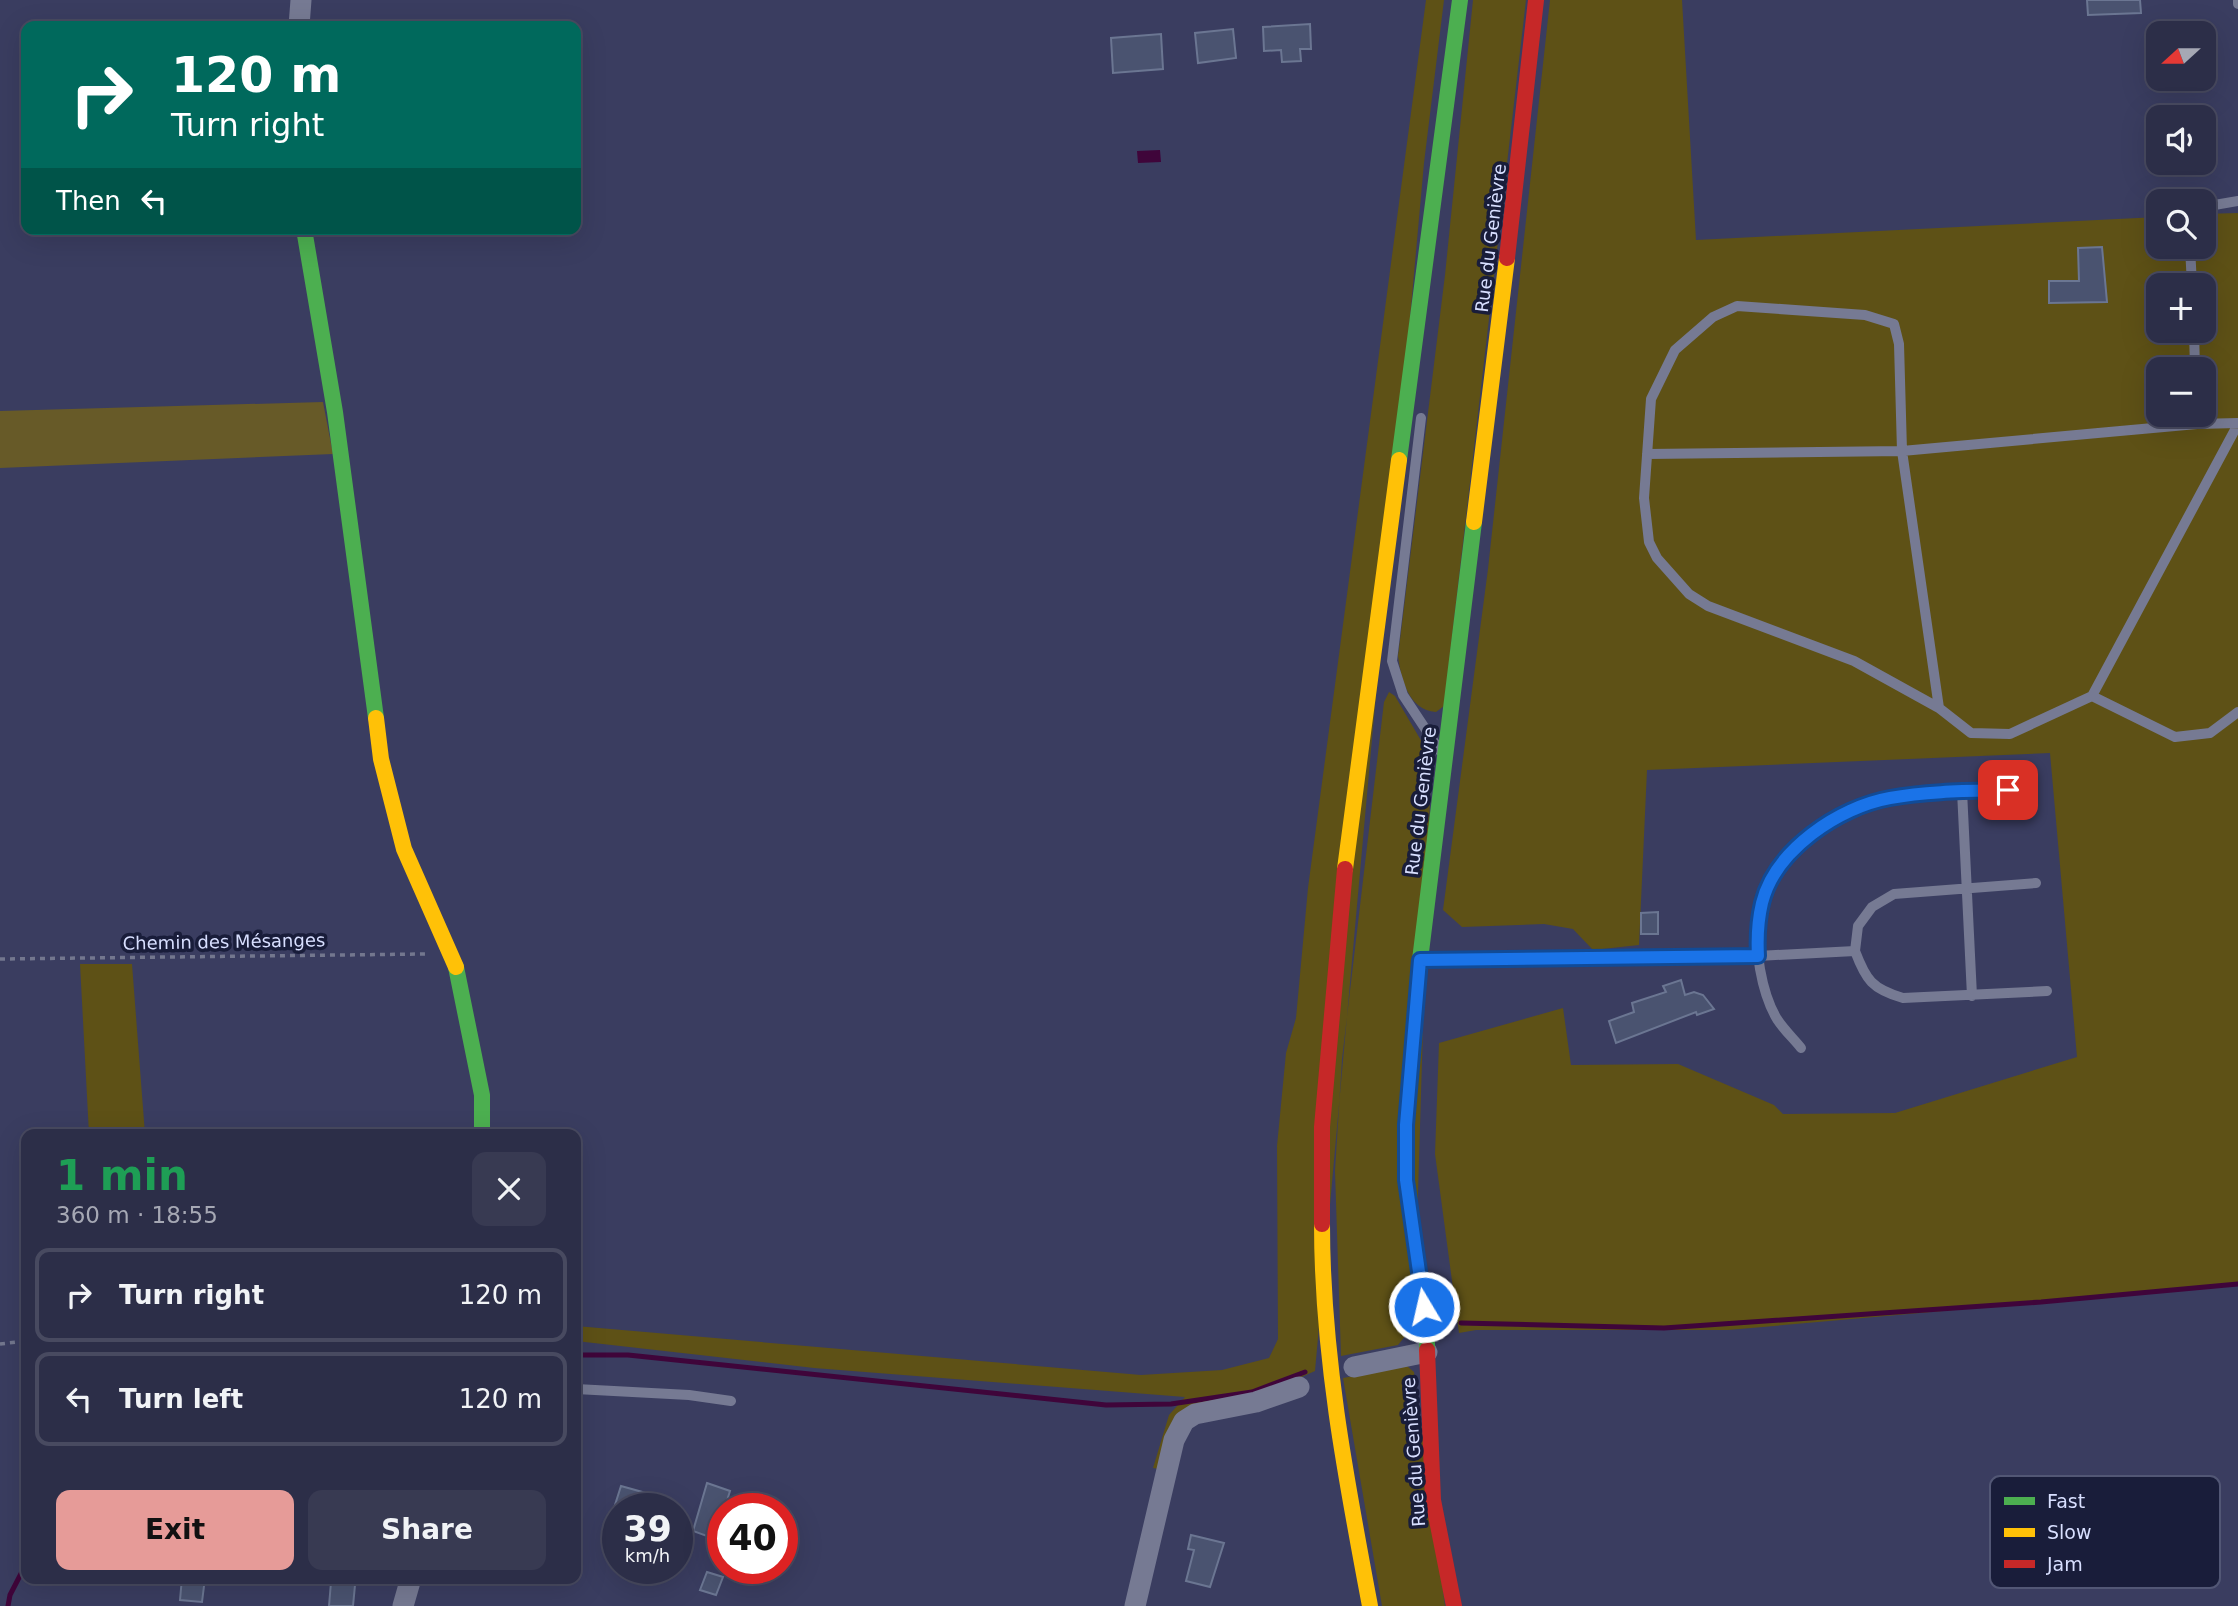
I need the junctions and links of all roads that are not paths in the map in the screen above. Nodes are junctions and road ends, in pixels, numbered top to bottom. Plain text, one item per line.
1 (300, 0) edge
2 (1460, 0) edge
3 (1536, 0) edge
4 (299, 21) edge
5 (2238, 201) edge
6 (2216, 205) edge
7 (305, 235) edge
8 (1429, 243) junction
9 (1429, 325) dead end
10 (1423, 406) dead end
11 (2216, 421) edge
12 (2238, 423) edge
13 (2146, 425) edge
14 (1902, 451) junction
15 (1647, 454) junction
16 (2092, 696) junction
17 (1939, 708) junction
18 (2238, 712) edge
19 (1446, 759) junction
20 (2031, 789) dead end
21 (1962, 791) junction
22 (2036, 883) dead end
23 (1967, 889) junction
24 (1855, 951) junction
25 (1758, 956) junction
26 (1420, 960) junction
27 (2047, 991) dead end
28 (1972, 996) junction
29 (1801, 1048) dead end
30 (482, 1129) edge
31 (1427, 1352) junction
32 (1354, 1367) dead end
33 (1299, 1387) dead end
34 (581, 1389) edge
35 (731, 1401) dead end
36 (409, 1584) edge
37 (403, 1606) edge
38 (1135, 1606) edge
39 (1370, 1606) edge
40 (1454, 1606) edge

1 - 4 street
2 - 8 street
3 - 19 street, Rue du Genièvre
5 - 6 lane
7 - 30 street
8 - 9 lane
8 - 39 street
10 - 19 lane
11 - 12 lane
12 - 16 lane
13 - 14 lane
14 - 15 lane
14 - 15 lane
14 - 17 lane
15 - 17 lane
16 - 17 lane
16 - 18 lane
19 - 26 street, Rue du Genièvre
20 - 21 lane
21 - 23 lane
21 - 25 lane
22 - 23 lane
23 - 24 lane
23 - 28 lane
24 - 25 lane
24 - 28 lane
25 - 26 lane
25 - 29 lane
26 - 31 street, Rue du Genièvre
27 - 28 lane
31 - 32 street
31 - 40 street, Rue du Genièvre
33 - 38 street
34 - 35 lane
36 - 37 street

